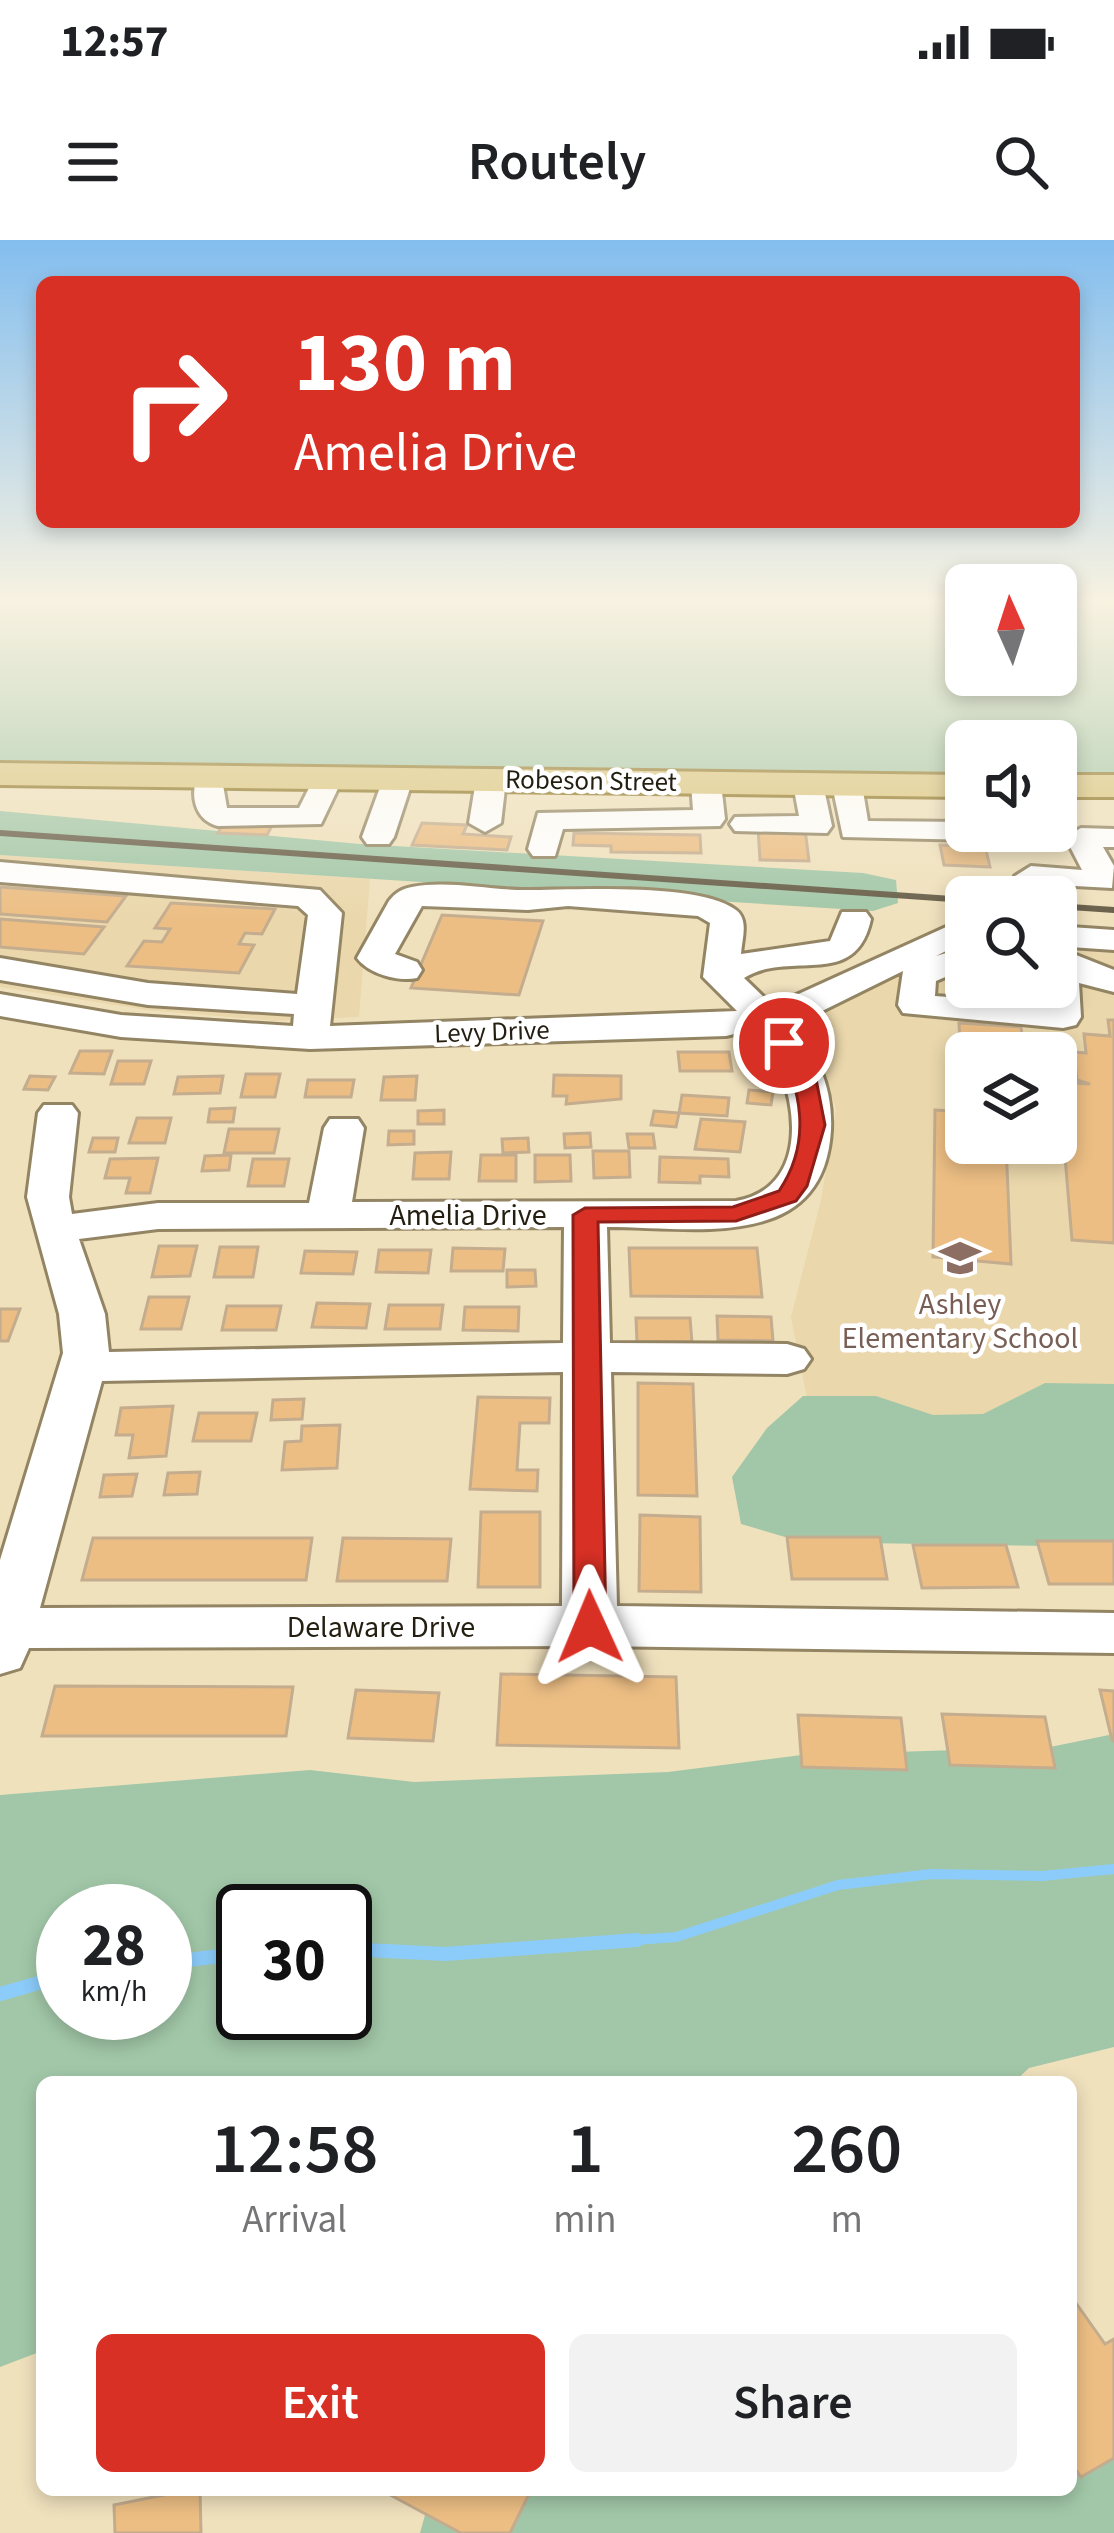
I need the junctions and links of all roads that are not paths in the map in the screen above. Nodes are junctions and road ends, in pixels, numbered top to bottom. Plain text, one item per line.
1 (0, 774) edge
2 (398, 779) junction
3 (491, 780) junction
4 (745, 783) junction
5 (808, 784) junction
6 (1077, 785) edge
7 (1114, 786) edge
8 (619, 800) junction
9 (945, 817) edge
10 (485, 823) dead end
11 (746, 824) junction
12 (378, 837) dead end
13 (1114, 838) edge
14 (544, 848) dead end
15 (748, 862) dead end
16 (0, 872) edge
17 (1107, 883) edge
18 (1077, 884) edge
19 (854, 919) dead end
20 (1114, 940) edge
21 (945, 947) edge
22 (1077, 947) edge
23 (945, 951) edge
24 (0, 969) edge
25 (1077, 969) edge
26 (404, 970) dead end
27 (721, 977) junction
28 (1114, 981) edge
29 (0, 1005) edge
30 (1062, 1008) edge
31 (764, 1018) junction
32 (312, 1021) junction
33 (58, 1113) dead end
34 (344, 1128) dead end
35 (328, 1215) junction
36 (585, 1215) junction
37 (55, 1229) junction
38 (585, 1357) junction
39 (787, 1359) dead end
40 (83, 1367) junction
41 (590, 1627) junction
42 (1114, 1634) edge
43 (4, 1640) edge

1 - 2 main road, Robeson Street
2 - 3 main road, Robeson Street
2 - 12 street
3 - 8 main road, Robeson Street
3 - 10 street
4 - 5 main road, Robeson Street
4 - 8 main road, Robeson Street
4 - 11 street
5 - 9 main road, Robeson Street
5 - 11 street
6 - 7 main road
8 - 14 street
11 - 15 street
13 - 17 street
16 - 32 street
17 - 18 street
19 - 27 street
20 - 22 street
21 - 31 street, Levy Drive
23 - 30 street
24 - 32 street
25 - 28 street
26 - 27 street
27 - 31 street, Amelia Drive
29 - 32 street, Levy Drive
31 - 32 street, Levy Drive
31 - 36 street, Amelia Drive
33 - 37 street
34 - 35 street
35 - 36 street, Amelia Drive
35 - 37 street, Amelia Drive
36 - 38 street
37 - 40 street
38 - 39 street
38 - 40 street
38 - 41 street
40 - 43 street
41 - 42 street, Delaware Drive
41 - 43 street, Delaware Drive

